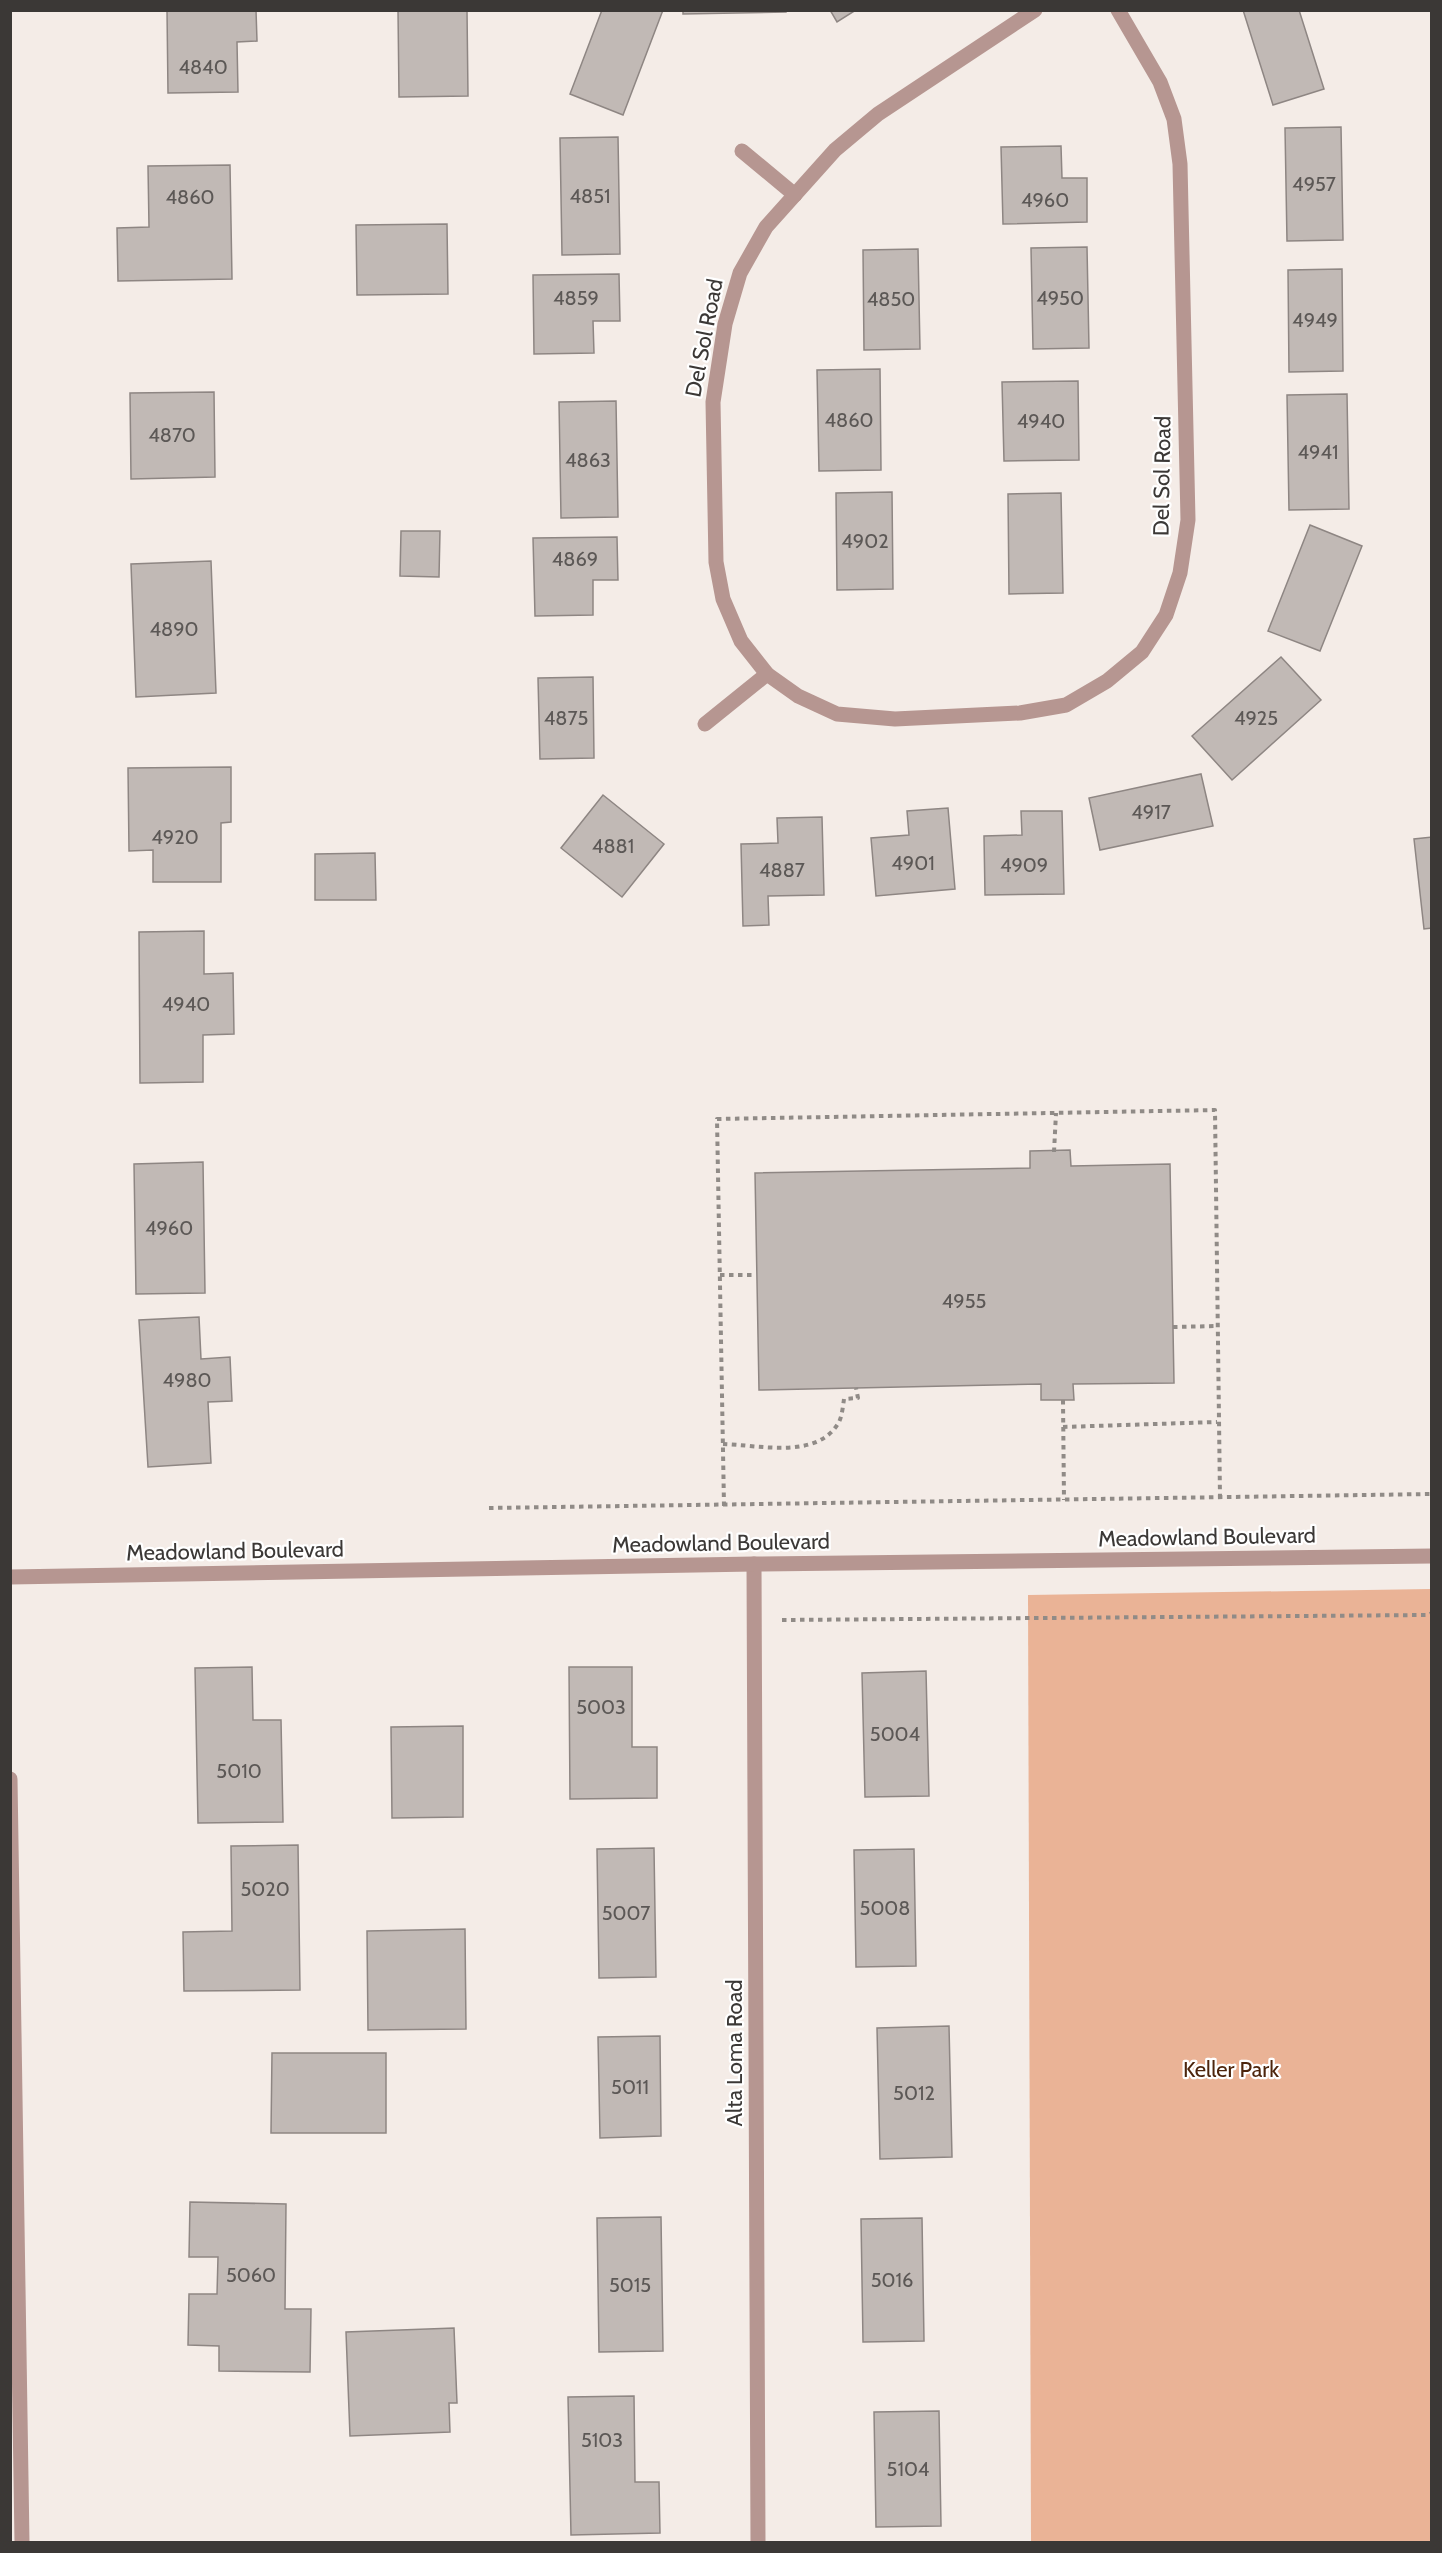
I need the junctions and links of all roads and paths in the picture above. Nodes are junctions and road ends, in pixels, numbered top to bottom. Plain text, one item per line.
1 (1035, 10) edge
2 (1118, 10) edge
3 (742, 150) dead end
4 (795, 195) junction
5 (767, 674) junction
6 (705, 724) dead end
7 (1056, 1113) junction
8 (1054, 1152) dead end
9 (720, 1275) junction
10 (755, 1275) dead end
11 (1218, 1326) junction
12 (1173, 1327) dead end
13 (856, 1388) dead end
14 (1063, 1400) dead end
15 (1217, 1422) junction
16 (1063, 1427) junction
17 (723, 1444) junction
18 (1431, 1494) edge
19 (1220, 1497) junction
20 (1064, 1500) junction
21 (724, 1506) junction
22 (489, 1508) dead end
23 (1431, 1556) edge
24 (754, 1564) junction
25 (10, 1577) edge
26 (1431, 1613) edge
27 (755, 1621) junction
28 (10, 1779) edge
29 (22, 2542) edge
30 (758, 2542) edge

1 - 4 street, Del Sol Road
2 - 5 street, Del Sol Road
3 - 4 street
4 - 5 street, Del Sol Road
5 - 6 street
7 - 8 path
7 - 9 path
7 - 11 path
9 - 10 path
9 - 17 path
11 - 12 path
11 - 15 path
13 - 17 path
14 - 16 path
15 - 16 path
15 - 19 path
16 - 20 path
17 - 21 path
18 - 19 path
19 - 20 path
20 - 21 path
21 - 22 path
23 - 24 street, Meadowland Boulevard
24 - 25 street, Meadowland Boulevard
24 - 27 street, Alta Loma Road
26 - 27 path
27 - 30 street, Alta Loma Road
28 - 29 street

